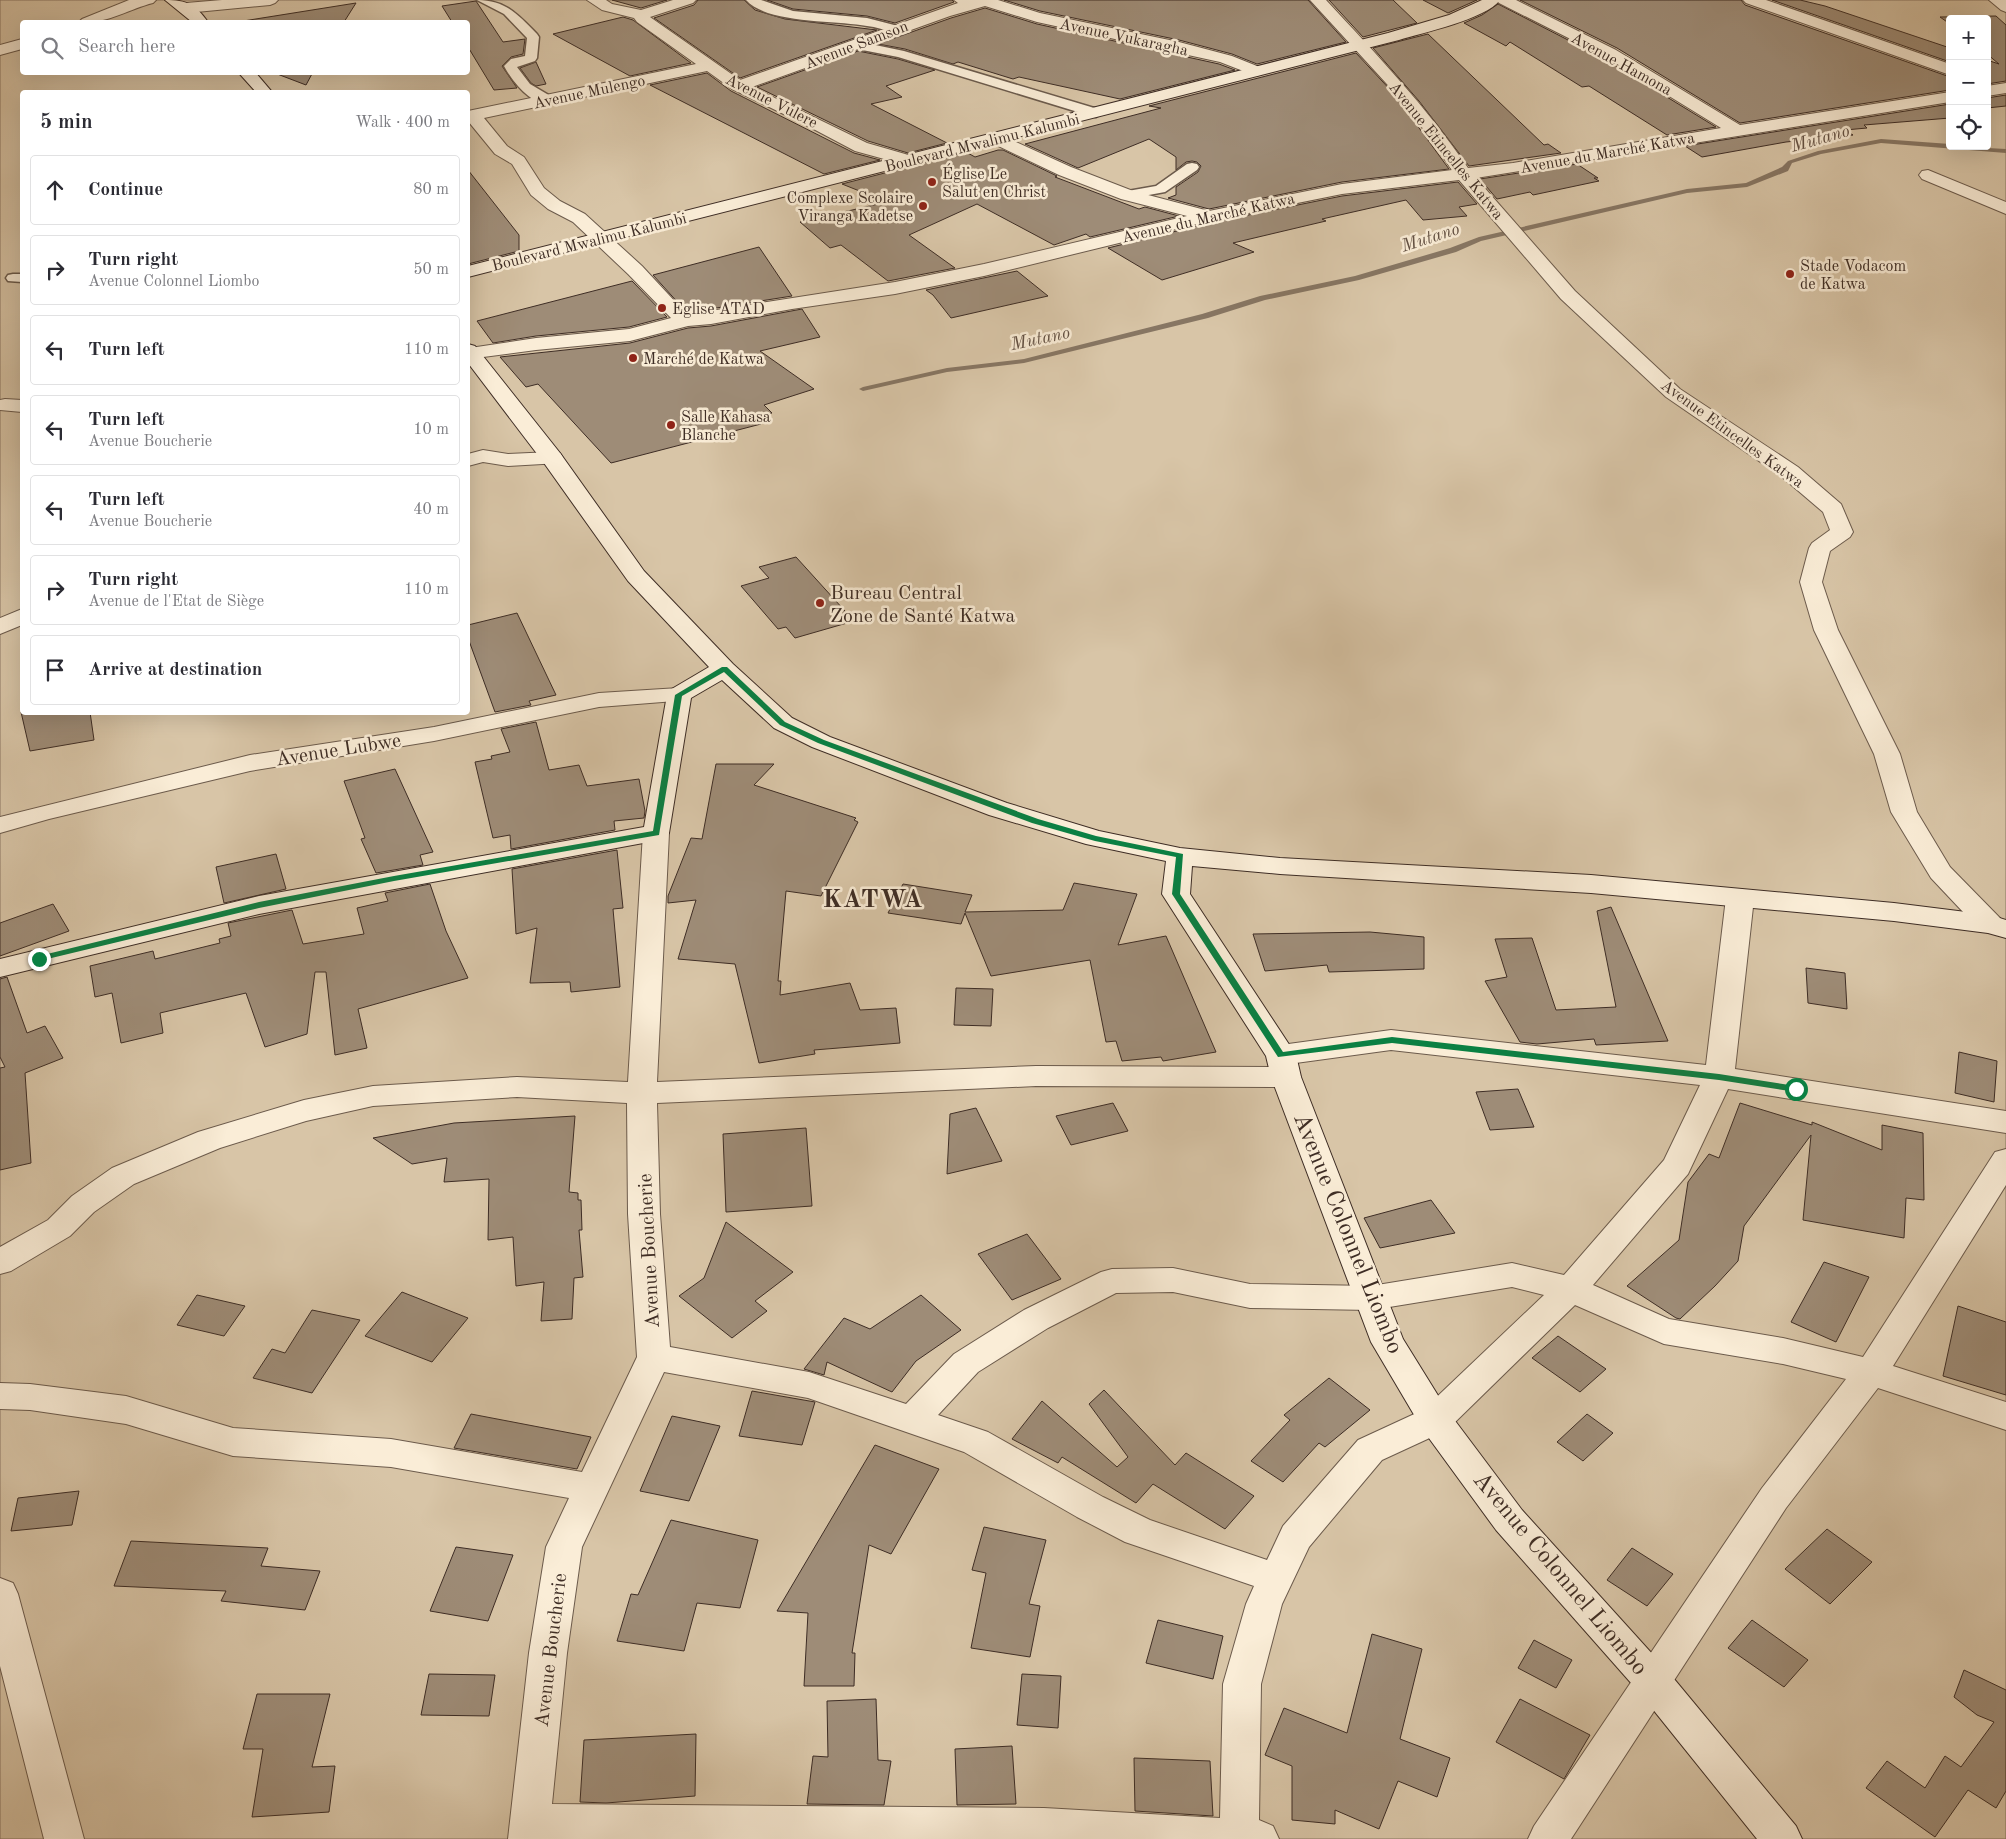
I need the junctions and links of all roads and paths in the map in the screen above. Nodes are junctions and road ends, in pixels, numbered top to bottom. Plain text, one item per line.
1 (270, 0) edge
2 (484, 0) edge
3 (596, 0) edge
4 (688, 0) edge
5 (752, 0) edge
6 (1318, 0) edge
7 (1492, 0) edge
8 (1504, 0) edge
9 (1751, 0) edge
10 (1997, 0) edge
11 (137, 1) edge
12 (978, 1) edge
13 (180, 4) edge
14 (2006, 7) edge
15 (642, 16) junction
16 (92, 20) edge
17 (198, 20) edge
18 (894, 29) junction
19 (20, 45) edge
20 (856, 45) junction
21 (1360, 45) junction
22 (0, 50) edge
23 (710, 66) junction
24 (1946, 68) edge
25 (1256, 71) junction
26 (249, 75) edge
27 (738, 86) junction
28 (262, 90) edge
29 (1946, 97) edge
30 (548, 100) junction
31 (1096, 113) junction
32 (470, 116) edge
33 (1737, 130) junction
34 (996, 138) junction
35 (906, 160) junction
36 (1192, 167) dead end
37 (1463, 174) junction
38 (1928, 175) dead end
39 (1128, 195) junction
40 (2006, 209) edge
41 (1209, 216) junction
42 (601, 237) junction
43 (470, 271) edge
44 (687, 320) junction
45 (470, 352) edge
46 (470, 353) edge
47 (473, 456) edge
48 (552, 458) junction
49 (20, 617) edge
50 (0, 627) edge
51 (724, 668) junction
52 (679, 695) junction
53 (0, 825) edge
54 (656, 833) junction
55 (1180, 856) junction
56 (1740, 898) junction
57 (1998, 927) edge
58 (0, 968) edge
59 (1283, 1066) junction
60 (1719, 1077) junction
61 (642, 1093) junction
62 (2006, 1122) edge
63 (2006, 1160) edge
64 (0, 1262) edge
65 (1571, 1289) junction
66 (1371, 1298) junction
67 (654, 1357) junction
68 (1871, 1372) junction
69 (0, 1396) edge
70 (2006, 1416) edge
71 (912, 1420) junction
72 (1435, 1420) junction
73 (592, 1488) junction
74 (1276, 1578) junction
75 (0, 1594) edge
76 (1652, 1680) junction
77 (529, 1831) edge
78 (1249, 1838) edge
79 (64, 1839) edge
80 (1548, 1839) edge
81 (1782, 1839) edge

1 - 13 street
2 - 30 lane
3 - 15 street, Avenue Vulere
4 - 15 street
5 - 18 lane
6 - 21 street, Avenue Etincelles Katwa
7 - 21 street, Boulevard Mwalimu Kalumbi
8 - 33 street, Avenue Hamona
9 - 24 street
10 - 14 street
11 - 16 street
12 - 18 street, Avenue Samson
12 - 25 street, Avenue Vukaragha
13 - 17 street
15 - 23 street, Avenue Vulere
18 - 20 street, Avenue Samson
19 - 22 street
20 - 27 street, Avenue Samson
20 - 31 lane
21 - 25 street, Boulevard Mwalimu Kalumbi
21 - 37 street, Avenue Etincelles Katwa
23 - 27 street, Avenue Vulere
23 - 30 street, Avenue Mulengo
25 - 31 street, Boulevard Mwalimu Kalumbi
26 - 28 street
27 - 35 street, Avenue Vulere
29 - 33 street, Avenue du Marché Katwa
30 - 32 street, Avenue Mulengo
31 - 34 street, Boulevard Mwalimu Kalumbi
32 - 42 street
33 - 37 street, Avenue du Marché Katwa
34 - 35 street, Boulevard Mwalimu Kalumbi
34 - 39 street
35 - 42 street, Boulevard Mwalimu Kalumbi
36 - 39 lane
37 - 41 street, Avenue du Marché Katwa
37 - 57 street, Avenue Etincelles Katwa
38 - 40 street
39 - 41 street
41 - 44 street, Avenue du Marché Katwa
42 - 43 street, Boulevard Mwalimu Kalumbi
42 - 44 street
44 - 45 street, Avenue du Marché Katwa
46 - 48 street
47 - 48 street
48 - 51 street
49 - 50 street
51 - 52 street
51 - 55 street
52 - 53 street, Avenue Lubwe
52 - 54 street, Avenue Boucherie
54 - 58 street
54 - 61 street, Avenue Boucherie
55 - 56 street
55 - 59 street, Avenue Colonnel Liombo
56 - 57 street
56 - 60 street
59 - 60 street
59 - 61 street
59 - 66 street, Avenue Colonnel Liombo
60 - 62 street
60 - 65 street
61 - 64 street
61 - 67 street, Avenue Boucherie
63 - 68 street
65 - 66 street
65 - 68 street
65 - 72 street
66 - 71 street
66 - 72 street, Avenue Colonnel Liombo
67 - 71 street
67 - 73 street, Avenue Boucherie
68 - 70 street
68 - 76 street
69 - 73 street
71 - 74 street
72 - 74 street
72 - 76 street, Avenue Colonnel Liombo
73 - 77 street, Avenue Boucherie
74 - 78 street
75 - 79 street
76 - 80 street
76 - 81 street, Avenue Colonnel Liombo
77 - 78 street

